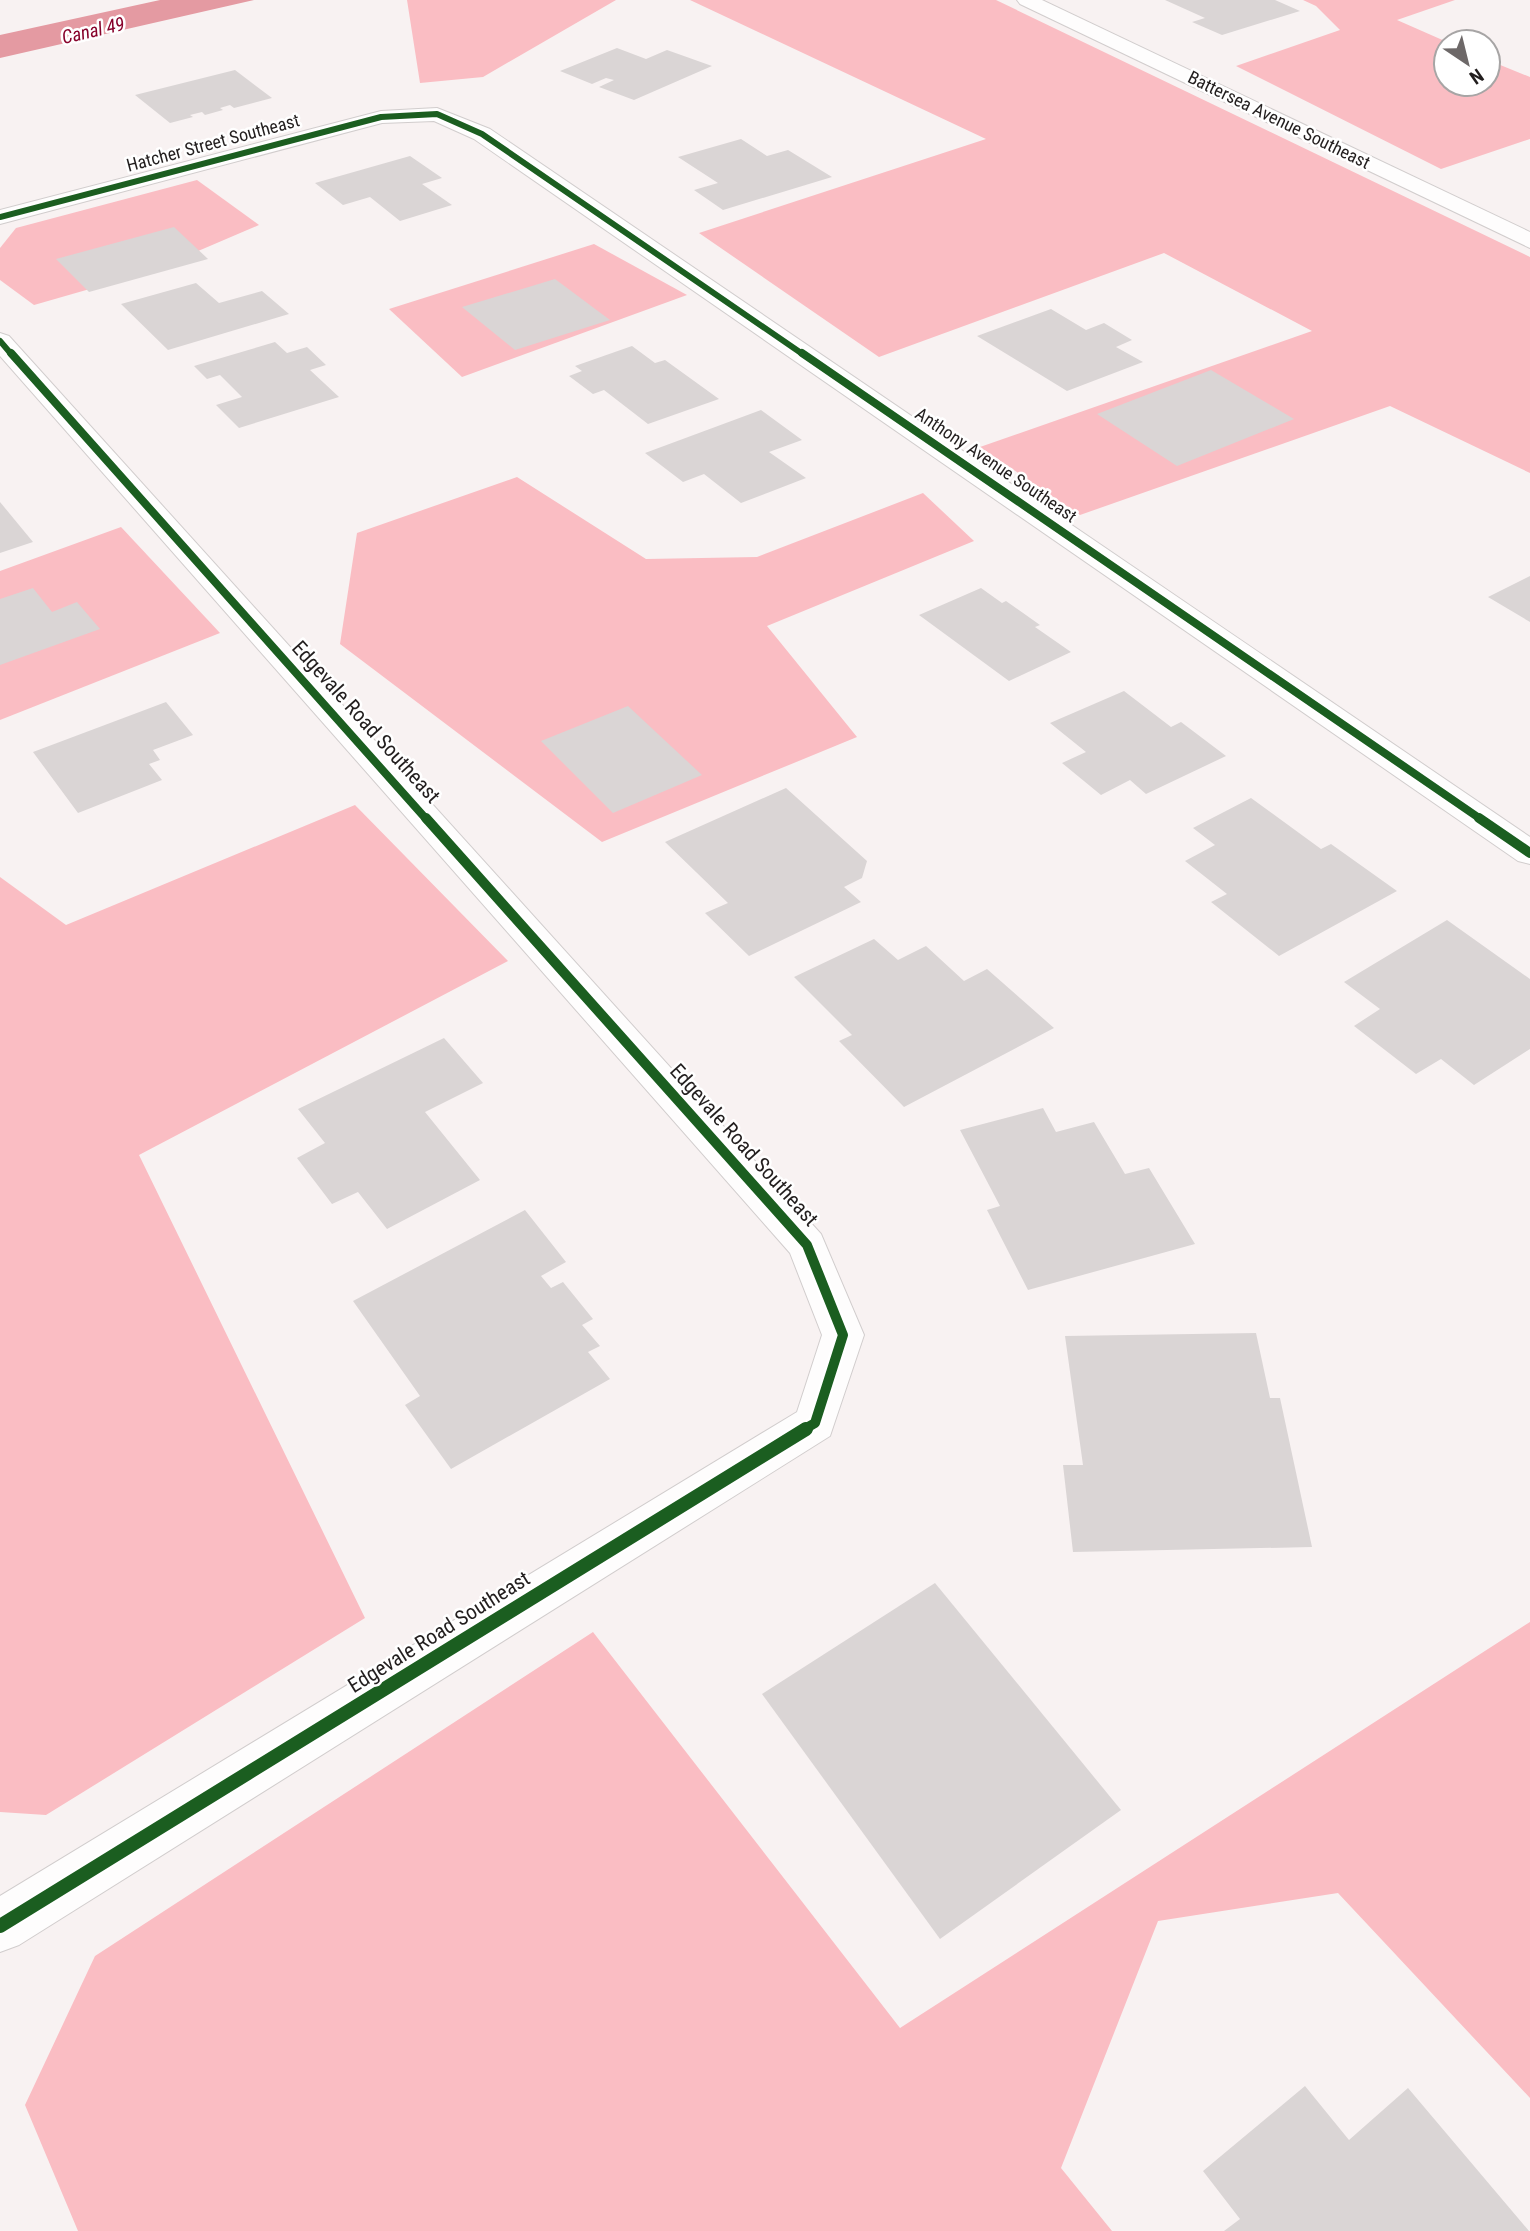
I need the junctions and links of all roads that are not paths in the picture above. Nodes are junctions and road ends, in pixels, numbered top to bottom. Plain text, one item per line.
1 (1027, 0) edge
2 (437, 114) joint
3 (0, 217) edge
4 (1530, 241) edge
5 (0, 341) edge
6 (1530, 853) edge
7 (0, 1926) edge

1 - 4 street, Battersea Avenue Southeast
2 - 3 street, Hatcher Street Southeast
2 - 6 street, Anthony Avenue Southeast
5 - 7 street, Edgevale Road Southeast

